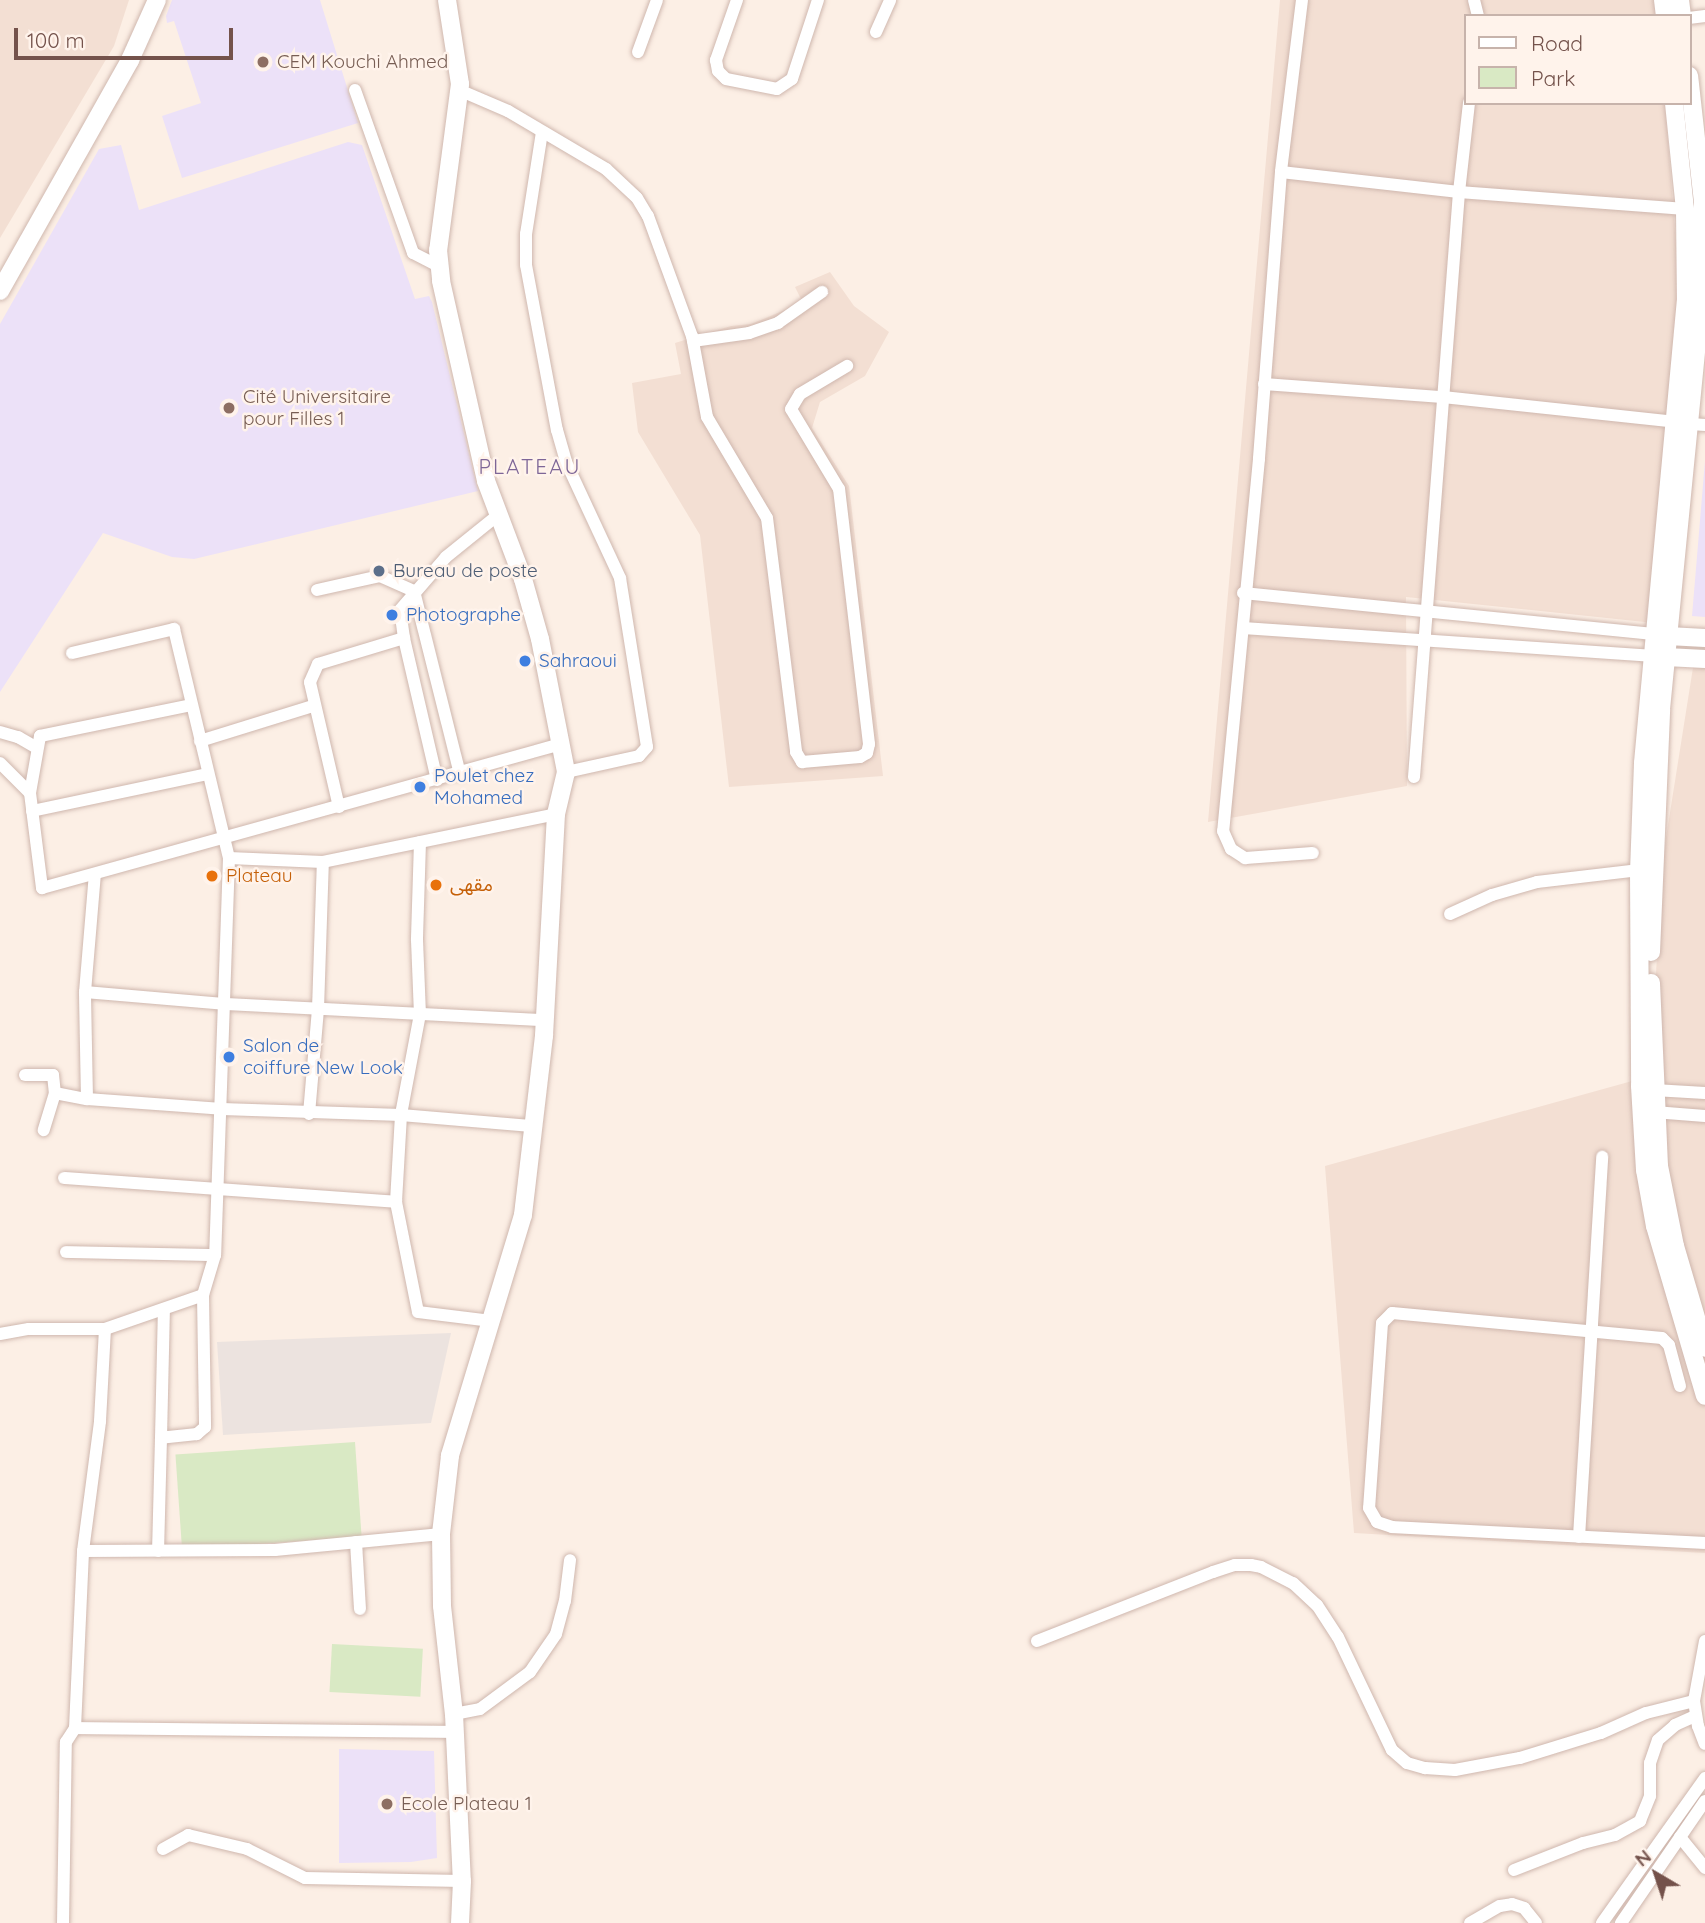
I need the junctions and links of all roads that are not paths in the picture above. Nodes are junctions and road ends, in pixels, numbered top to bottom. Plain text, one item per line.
1 (156, 0) edge
2 (447, 0) edge
3 (657, 0) edge
4 (737, 0) edge
5 (818, 0) edge
6 (890, 0) edge
7 (1302, 0) edge
8 (876, 32) dead end
9 (638, 52) dead end
10 (355, 90) dead end
11 (459, 90) junction
12 (1691, 92) edge
13 (1469, 105) edge
14 (1674, 105) edge
15 (542, 132) junction
16 (1281, 172) junction
17 (1458, 192) junction
18 (1685, 209) junction
19 (440, 267) junction
20 (0, 291) edge
21 (822, 292) dead end
22 (693, 341) junction
23 (847, 366) dead end
24 (1264, 384) junction
25 (1443, 397) junction
26 (1691, 424) edge
27 (498, 514) junction
28 (317, 590) dead end
29 (414, 591) junction
30 (1244, 593) junction
31 (1428, 612) junction
32 (1243, 628) junction
33 (1661, 635) junction
34 (404, 638) junction
35 (1705, 638) edge
36 (1426, 640) junction
37 (72, 653) dead end
38 (1658, 656) junction
39 (1705, 659) edge
40 (191, 705) junction
41 (313, 706) junction
42 (0, 732) edge
43 (200, 741) junction
44 (561, 744) junction
45 (37, 748) junction
46 (0, 762) edge
47 (566, 772) junction
48 (208, 774) junction
49 (460, 774) junction
50 (1414, 777) dead end
51 (438, 780) junction
52 (30, 793) junction
53 (339, 807) junction
54 (32, 811) junction
55 (556, 814) junction
56 (224, 840) junction
57 (420, 842) junction
58 (1313, 852) dead end
59 (229, 859) junction
60 (323, 862) junction
61 (1639, 870) junction
62 (95, 874) junction
63 (1450, 914) dead end
64 (85, 992) junction
65 (226, 1004) junction
66 (318, 1009) junction
67 (419, 1014) junction
68 (545, 1020) junction
69 (25, 1075) dead end
70 (1654, 1090) junction
71 (55, 1093) junction
72 (1705, 1093) edge
73 (88, 1099) junction
74 (222, 1109) junction
75 (1654, 1112) junction
76 (309, 1114) junction
77 (401, 1115) junction
78 (1705, 1116) edge
79 (533, 1126) junction
80 (44, 1130) dead end
81 (1602, 1157) dead end
82 (64, 1178) dead end
83 (219, 1190) junction
84 (396, 1202) junction
85 (66, 1252) dead end
86 (215, 1255) junction
87 (203, 1294) junction
88 (164, 1309) junction
89 (491, 1321) junction
90 (105, 1329) junction
91 (1592, 1331) junction
92 (0, 1334) edge
93 (1705, 1348) edge
94 (1680, 1386) dead end
95 (1705, 1396) edge
96 (161, 1438) junction
97 (441, 1534) junction
98 (1579, 1537) junction
99 (356, 1542) junction
100 (1705, 1543) edge
101 (83, 1551) junction
102 (158, 1551) junction
103 (570, 1560) dead end
104 (360, 1609) dead end
105 (1037, 1641) dead end
106 (1705, 1641) edge
107 (1694, 1701) junction
108 (1695, 1716) junction
109 (454, 1723) junction
110 (75, 1728) junction
111 (1705, 1744) edge
112 (1705, 1779) edge
113 (1705, 1801) edge
114 (1680, 1838) junction
115 (163, 1849) dead end
116 (1705, 1868) edge
117 (1514, 1870) dead end
118 (1636, 1874) junction
119 (462, 1881) junction
120 (1648, 1883) junction
121 (63, 1923) edge
122 (460, 1923) edge
123 (1469, 1923) edge
124 (1536, 1923) edge
125 (1602, 1923) edge
126 (1621, 1923) edge

1 - 20 main road
2 - 11 main road
3 - 9 street
4 - 5 street
6 - 8 street
7 - 16 street
10 - 19 street
11 - 15 street
11 - 19 main road
12 - 26 main road
13 - 17 street
14 - 18 main road
15 - 22 street
15 - 47 street
16 - 17 street
16 - 24 street
17 - 18 street
17 - 25 street
18 - 26 main road
19 - 27 main road
21 - 22 street
22 - 23 street
24 - 25 street
24 - 30 street
25 - 26 street
25 - 31 street
26 - 33 main road
27 - 29 street
27 - 44 main road
28 - 29 street
29 - 34 street
29 - 49 street
30 - 31 street
30 - 32 street
31 - 33 street
31 - 36 street
32 - 36 street
32 - 58 street
33 - 35 main road
33 - 38 main road
34 - 41 street
34 - 51 street
36 - 38 street
36 - 50 street
37 - 40 street
38 - 39 main road
38 - 61 main road
38 - 70 main road
40 - 43 street
40 - 45 street
41 - 43 street
41 - 53 street
42 - 45 street
43 - 48 street
44 - 47 main road
44 - 49 street
45 - 52 street
46 - 52 street
47 - 55 main road
48 - 54 street
48 - 56 street
49 - 51 street
51 - 53 street
52 - 54 street
53 - 56 street
54 - 62 street
55 - 57 street
55 - 68 main road
56 - 59 street
56 - 62 street
57 - 60 street
57 - 67 street
59 - 60 street
59 - 65 street
60 - 66 street
61 - 63 street
61 - 95 main road
62 - 64 street
64 - 65 street
64 - 73 street
65 - 66 street
65 - 74 street
66 - 67 street
66 - 76 street
67 - 68 street
67 - 77 street
68 - 79 main road
69 - 71 street
70 - 72 street
70 - 75 main road
71 - 73 street
71 - 80 street
73 - 74 street
74 - 76 street
74 - 83 street
75 - 78 street
75 - 93 main road
76 - 77 street
77 - 79 street
77 - 84 street
79 - 89 main road
81 - 91 street
82 - 83 street
83 - 84 street
83 - 86 street
84 - 89 street
85 - 86 street
86 - 87 street
87 - 88 street
87 - 96 street
88 - 90 street
88 - 96 street
89 - 97 main road
90 - 92 street
90 - 101 street
91 - 94 street
91 - 98 street
91 - 98 street
96 - 102 street
97 - 99 street
97 - 109 main road
98 - 100 street
99 - 102 street
99 - 104 street
101 - 102 street
101 - 110 street
103 - 109 street
105 - 107 street
106 - 107 street
107 - 108 street
108 - 111 street
108 - 117 street
109 - 110 street
109 - 119 main road
110 - 121 street
112 - 118 street
113 - 114 street
114 - 116 street
114 - 120 street
115 - 119 street
118 - 120 street
118 - 125 street
119 - 122 main road
120 - 126 street
123 - 124 street

